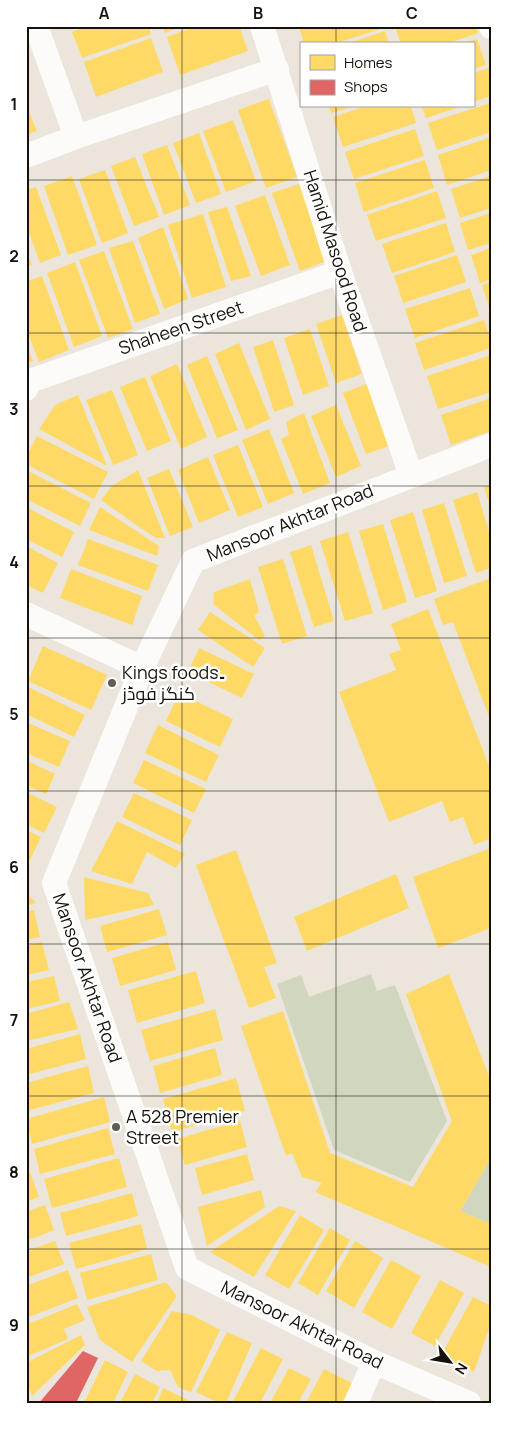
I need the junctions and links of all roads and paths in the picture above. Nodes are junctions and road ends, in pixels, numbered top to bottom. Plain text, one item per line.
1 (36, 26) edge
2 (262, 26) edge
3 (278, 69) junction
4 (76, 136) junction
5 (26, 156) edge
6 (340, 272) junction
7 (26, 389) edge
8 (491, 445) edge
9 (411, 475) junction
10 (26, 614) edge
11 (142, 668) junction
12 (374, 1362) junction
13 (356, 1403) edge
14 (470, 1403) edge

1 - 4 street
2 - 3 street, Hamid Masood Road
3 - 4 street
3 - 6 street, Hamid Masood Road
4 - 5 street
6 - 7 street, Shaheen Street
6 - 9 street, Hamid Masood Road
8 - 9 street, Mansoor Akhtar Road
9 - 11 street, Mansoor Akhtar Road
10 - 11 street
11 - 12 street, Mansoor Akhtar Road
12 - 13 street
12 - 14 street, Mansoor Akhtar Road

